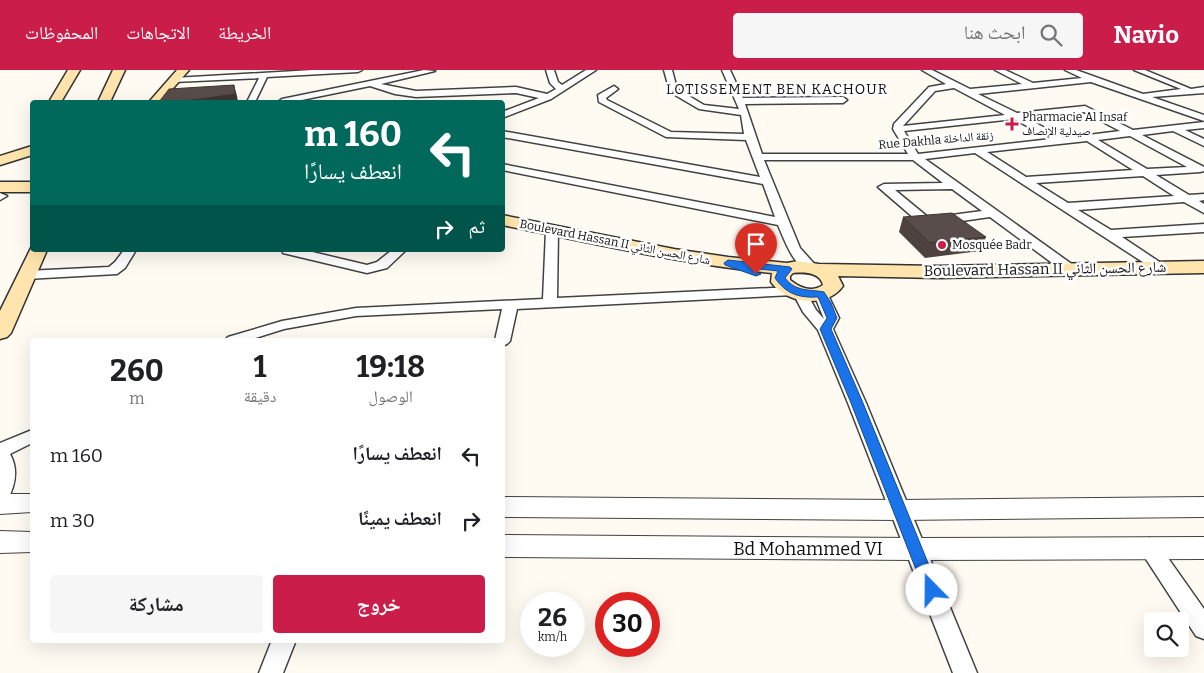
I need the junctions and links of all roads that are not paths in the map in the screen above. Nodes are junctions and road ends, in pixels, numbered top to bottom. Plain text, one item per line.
1 (74, 70) edge
2 (119, 70) edge
3 (183, 70) edge
4 (358, 70) edge
5 (550, 70) edge
6 (592, 70) edge
7 (668, 70) edge
8 (726, 70) edge
9 (926, 70) edge
10 (998, 70) edge
11 (1070, 70) edge
12 (1138, 70) edge
13 (310, 71) edge
14 (264, 75) junction
15 (431, 76) edge
16 (1091, 79) junction
17 (174, 80) junction
18 (372, 84) junction
19 (954, 85) junction
20 (1032, 86) junction
21 (561, 89) junction
22 (614, 89) dead end
23 (1204, 90) edge
24 (1191, 91) junction
25 (968, 92) junction
26 (416, 94) junction
27 (1140, 96) junction
28 (548, 97) junction
29 (305, 98) junction
30 (56, 100) edge
31 (105, 100) edge
32 (157, 100) edge
33 (251, 100) edge
34 (294, 100) edge
35 (316, 100) edge
36 (405, 100) edge
37 (843, 100) dead end
38 (739, 101) junction
39 (744, 113) junction
40 (505, 114) edge
41 (1014, 116) junction
42 (1204, 118) edge
43 (1204, 125) edge
44 (1174, 128) junction
45 (898, 129) junction
46 (1130, 133) junction
47 (505, 135) edge
48 (750, 137) junction
49 (1087, 137) junction
50 (1061, 140) junction
51 (1204, 143) edge
52 (30, 147) edge
53 (977, 150) junction
54 (915, 156) junction
55 (760, 157) junction
56 (0, 161) edge
57 (505, 168) edge
58 (1202, 169) edge
59 (1145, 173) junction
60 (1025, 180) junction
61 (768, 182) junction
62 (954, 186) junction
63 (30, 187) edge
64 (1, 193) edge
65 (1204, 197) edge
66 (1186, 198) junction
67 (1066, 207) junction
68 (1204, 209) edge
69 (992, 213) junction
70 (505, 221) edge
71 (783, 222) junction
72 (1204, 228) edge
73 (552, 231) junction
74 (1110, 234) junction
75 (37, 252) edge
76 (129, 252) edge
77 (296, 252) edge
78 (398, 252) edge
79 (1204, 266) edge
80 (1160, 267) junction
81 (1068, 268) junction
82 (815, 269) junction
83 (886, 272) junction
84 (26, 275) junction
85 (790, 277) junction
86 (827, 289) junction
87 (550, 302) junction
88 (511, 304) junction
89 (3, 321) edge
90 (825, 329) junction
91 (240, 338) edge
92 (503, 338) edge
93 (30, 437) edge
94 (0, 452) edge
95 (0, 496) edge
96 (30, 503) edge
97 (0, 504) edge
98 (505, 507) edge
99 (1204, 507) edge
100 (899, 510) junction
101 (0, 542) edge
102 (30, 542) edge
103 (505, 546) edge
104 (1149, 547) junction
105 (1204, 548) edge
106 (916, 549) junction
107 (1204, 628) edge
108 (283, 643) edge
109 (271, 673) edge
110 (965, 673) edge

1 - 30 main road
2 - 31 main road
3 - 17 main road
4 - 13 street
5 - 21 street
6 - 21 street
7 - 39 street
8 - 38 street
9 - 19 street
10 - 20 street
11 - 16 street
12 - 24 street
13 - 14 street
13 - 29 street
14 - 17 street
14 - 33 street
15 - 18 street
15 - 26 street
16 - 20 street
16 - 27 street
17 - 32 main road
18 - 26 street
18 - 29 street
19 - 25 street
19 - 45 street
20 - 25 street
21 - 28 street
22 - 48 street
23 - 24 street
24 - 27 street
25 - 41 street
26 - 28 street
26 - 36 street
27 - 42 street
28 - 40 street
29 - 34 street
29 - 35 street
37 - 38 street
38 - 39 street
39 - 48 street
41 - 45 street
41 - 46 street
41 - 50 street
43 - 44 street, Rue Dakhla زنقة الداخلة
44 - 46 street, Rue Dakhla زنقة الداخلة
44 - 51 street
45 - 54 street
46 - 49 street, Rue Dakhla زنقة الداخلة
46 - 58 street
47 - 61 street
48 - 55 street
49 - 50 street, Rue Dakhla زنقة الداخلة
49 - 59 street
50 - 53 street, Rue Dakhla زنقة الداخلة
52 - 56 main road
53 - 54 street, Rue Dakhla زنقة الداخلة
53 - 60 street
54 - 55 street, Rue Dakhla زنقة الداخلة
54 - 62 street
55 - 61 street
57 - 71 street
58 - 59 street
59 - 60 street
59 - 66 street
60 - 67 street
61 - 71 street
62 - 69 street
62 - 69 street
63 - 64 main road
65 - 66 street
66 - 67 street
66 - 68 street
67 - 74 street
69 - 81 street
70 - 73 main road, Boulevard Hassan II شارع الحسن الثاني
71 - 85 street
72 - 74 street
73 - 85 main road, Boulevard Hassan II شارع الحسن الثاني
73 - 87 street
74 - 80 street
75 - 84 main road
76 - 84 street
77 - 78 street
79 - 80 main road, Boulevard Hassan II شارع الحسن الثاني
80 - 81 main road, Boulevard Hassan II شارع الحسن الثاني
81 - 83 main road, Boulevard Hassan II شارع الحسن الثاني
82 - 83 main road, Boulevard Hassan II شارع الحسن الثاني
82 - 85 main road, Boulevard Hassan II شارع الحسن الثاني
82 - 86 main road
83 - 86 main road, Boulevard Hassan II شارع الحسن الثاني
84 - 89 main road
85 - 86 main road, Boulevard Hassan II شارع الحسن الثاني
85 - 87 street
85 - 90 street
86 - 90 street
87 - 88 street
88 - 91 street
88 - 92 street
90 - 100 street
93 - 94 street
94 - 95 street
96 - 97 street
98 - 100 street
99 - 100 street
100 - 106 street
101 - 102 street
103 - 106 street, Bd Mohammed VI
104 - 105 street, Bd Mohammed VI
104 - 106 street, Bd Mohammed VI
104 - 107 street
106 - 110 street
108 - 109 street

